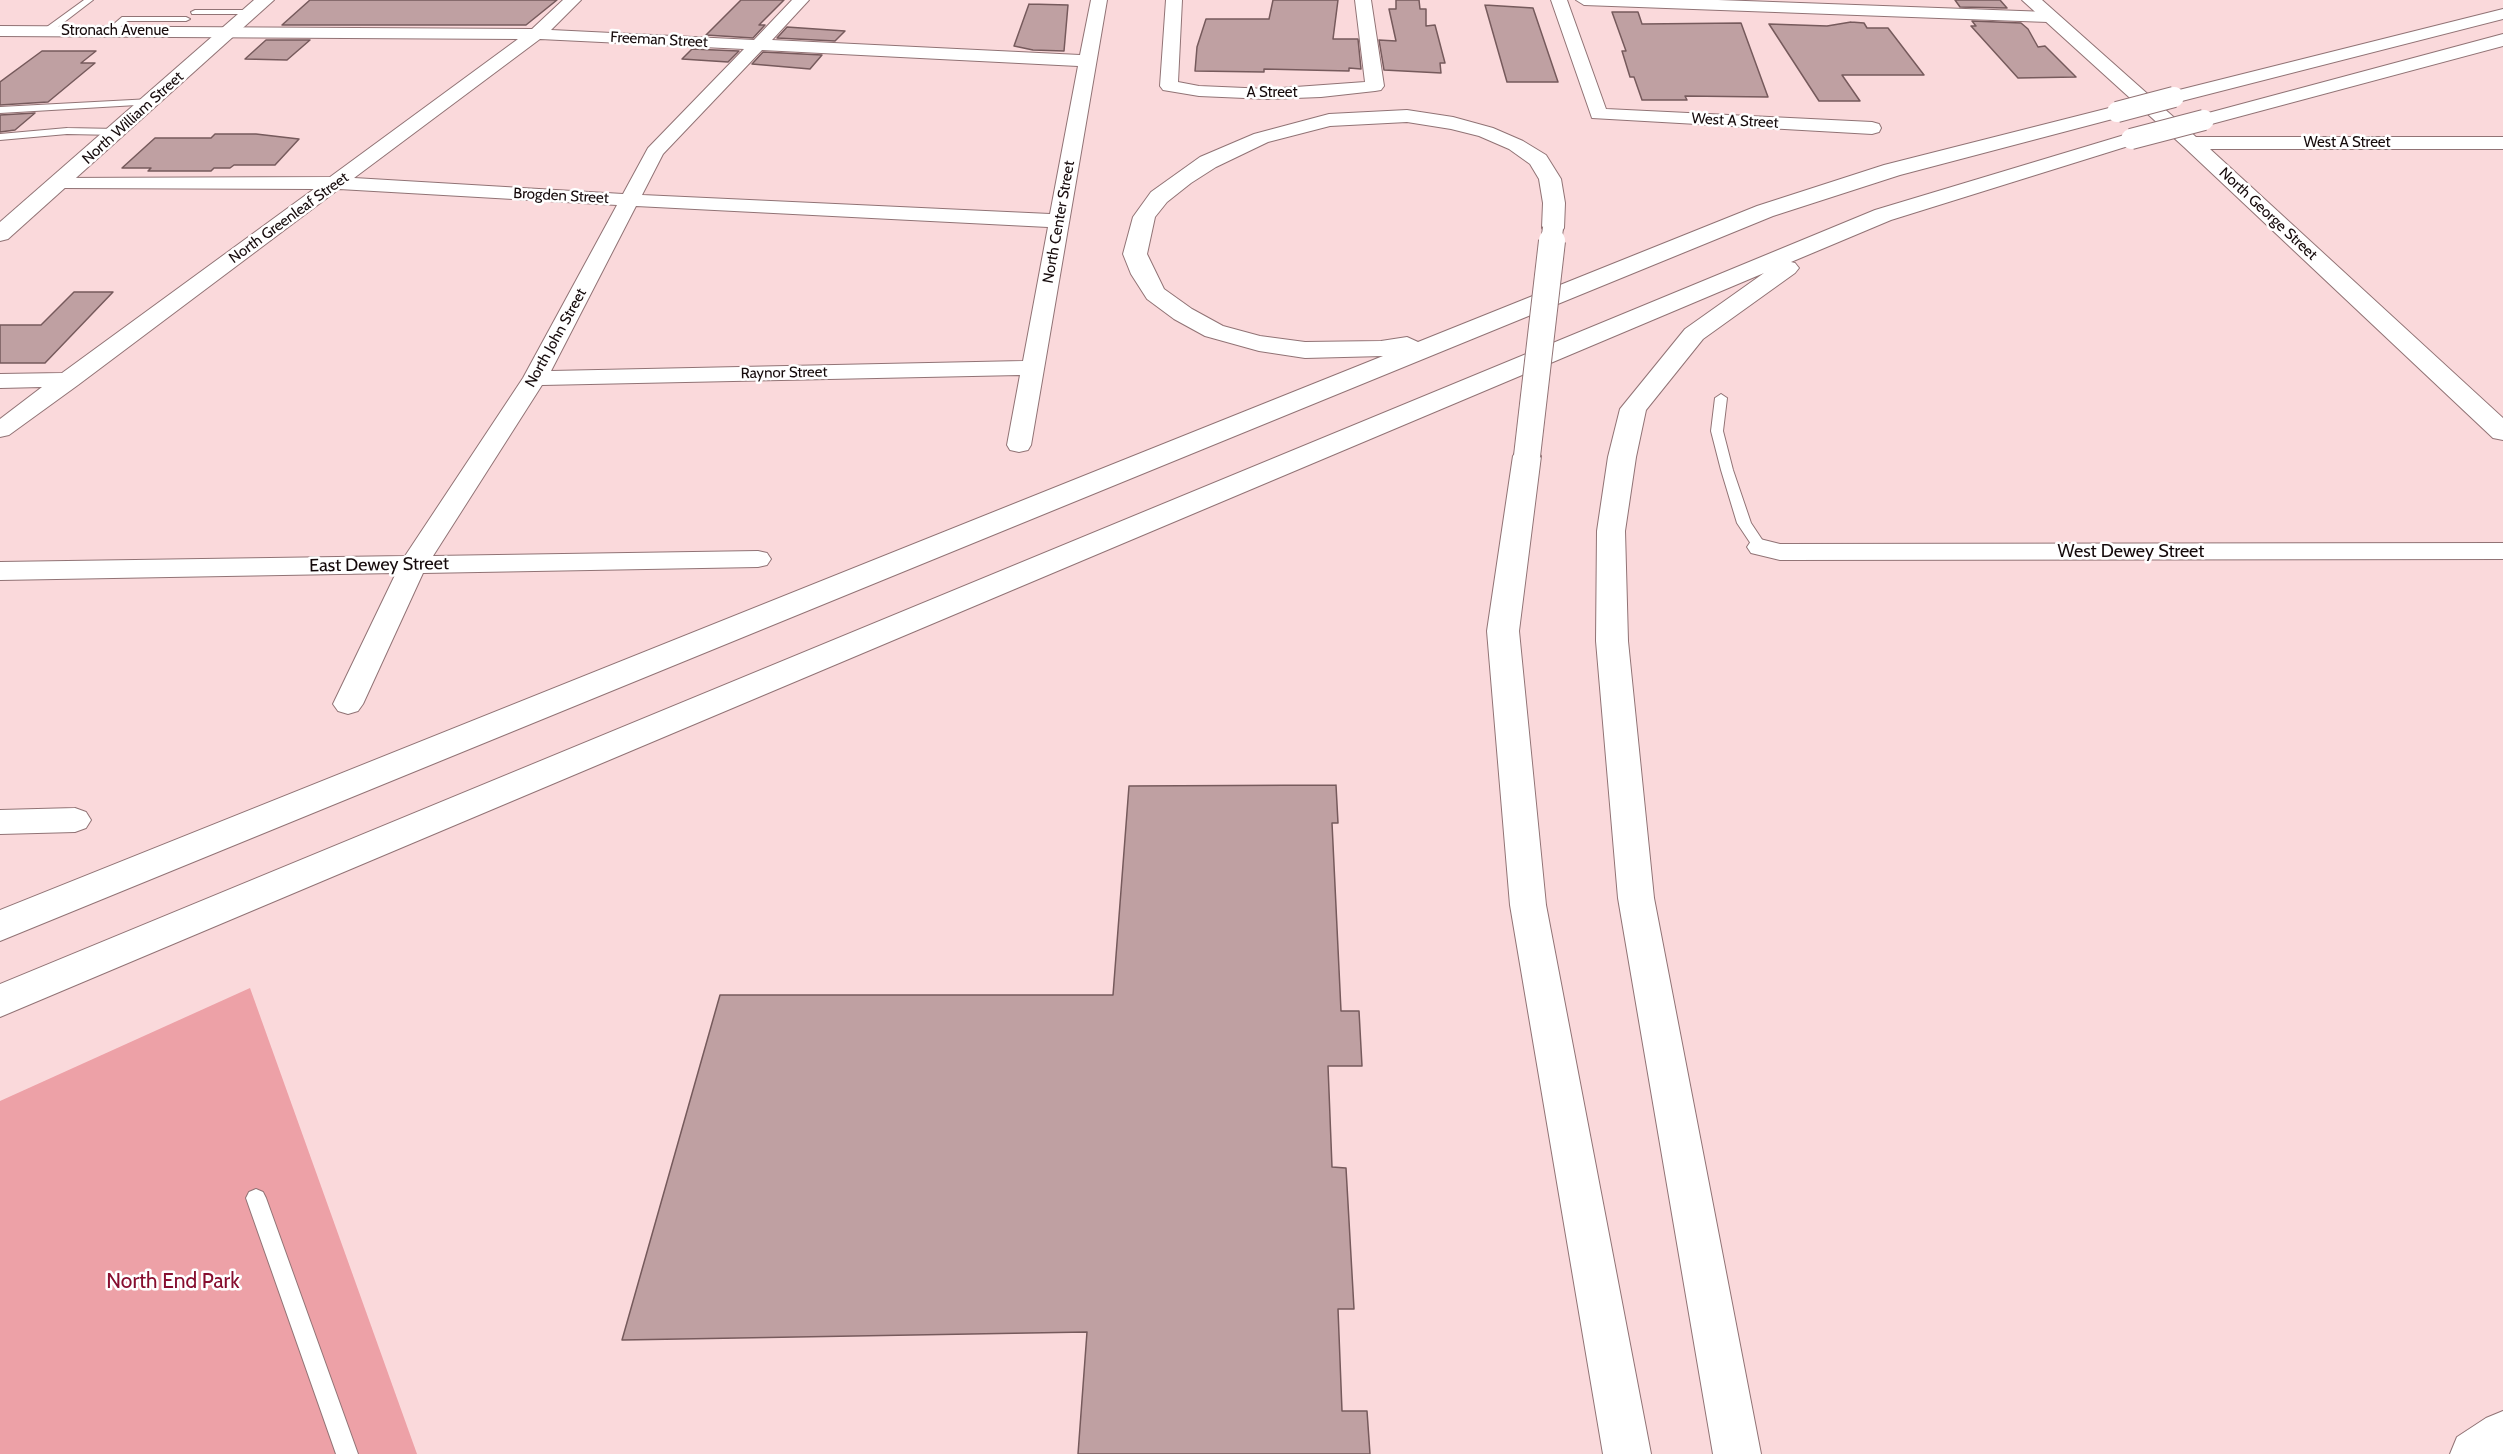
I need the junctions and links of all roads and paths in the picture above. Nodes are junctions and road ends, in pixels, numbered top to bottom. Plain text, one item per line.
1 (89, 0) edge
2 (209, 0) edge
3 (265, 0) edge
4 (573, 0) edge
5 (801, 0) edge
6 (1099, 0) edge
7 (1174, 0) edge
8 (1363, 0) edge
9 (1559, 0) edge
10 (1584, 0) edge
11 (2031, 0) edge
12 (245, 6) edge
13 (195, 12) junction
14 (2503, 14) edge
15 (2048, 17) junction
16 (186, 19) junction
17 (227, 22) junction
18 (0, 31) edge
19 (47, 31) junction
20 (111, 31) junction
21 (173, 31) junction
22 (536, 34) junction
23 (2503, 40) edge
24 (758, 45) junction
25 (1088, 61) junction
26 (151, 102) junction
27 (99, 103) junction
28 (71, 108) junction
29 (0, 110) edge
30 (0, 115) edge
31 (1872, 128) dead end
32 (67, 131) junction
33 (117, 132) junction
34 (0, 136) edge
35 (2192, 143) junction
36 (2503, 143) edge
37 (62, 182) junction
38 (337, 183) junction
39 (630, 200) junction
40 (1883, 215) junction
41 (1059, 221) junction
42 (0, 234) edge
43 (1490, 323) junction
44 (1033, 368) junction
45 (535, 378) junction
46 (70, 380) junction
47 (0, 381) edge
48 (1721, 398) dead end
49 (0, 430) edge
50 (2503, 432) edge
51 (1019, 445) dead end
52 (1760, 548) joint
53 (2503, 552) edge
54 (758, 559) dead end
55 (413, 565) junction
56 (0, 572) edge
57 (348, 704) dead end
58 (75, 820) dead end
59 (0, 822) edge
60 (0, 926) edge
61 (0, 1001) edge
62 (256, 1198) dead end
63 (2503, 1435) edge
64 (347, 1454) edge
65 (1627, 1454) edge
66 (1737, 1454) edge
67 (2474, 1454) edge

1 - 19 lane
2 - 13 lane
3 - 12 main road, North William Street
4 - 22 street, North Greenleaf Street
5 - 24 street, North John Street
6 - 25 street, North Center Street
7 - 8 street, A Street
9 - 31 street, West A Street
10 - 15 street
11 - 15 main road, North George Street
12 - 17 main road, North William Street
13 - 16 lane
13 - 17 lane
14 - 43 main road, bridge
15 - 35 main road, North George Street
16 - 20 lane
16 - 21 lane
17 - 21 street, Stronach Avenue
17 - 22 street, Freeman Street
17 - 26 main road, North William Street
18 - 19 street, Stronach Avenue
19 - 20 street, Stronach Avenue
20 - 21 street, Stronach Avenue
22 - 24 street, Freeman Street
22 - 38 street, North Greenleaf Street
23 - 40 main road, bridge
24 - 25 street, Freeman Street
24 - 39 street, North John Street
25 - 41 street, North Center Street
26 - 27 lane
26 - 33 main road, North William Street
27 - 28 lane
27 - 32 lane
28 - 29 lane
28 - 30 lane
32 - 33 lane
32 - 34 lane
33 - 37 main road, North William Street
35 - 36 main road, West A Street
35 - 50 main road, North George Street
37 - 38 street, Brogden Street
37 - 42 main road, North William Street
38 - 39 street, Brogden Street
38 - 46 street, North Greenleaf Street
39 - 41 street, Brogden Street
39 - 45 street, North John Street
40 - 61 main road
40 - 66 main road
41 - 44 street, North Center Street
43 - 60 main road
43 - 65 main road, bridge
44 - 45 street, Raynor Street
44 - 51 street, North Center Street
45 - 55 street, North John Street
46 - 47 street
46 - 49 street, North Greenleaf Street
48 - 52 lane
52 - 53 street, West Dewey Street
54 - 55 street, East Dewey Street
55 - 56 street, East Dewey Street
55 - 57 street, North John Street
58 - 59 street
62 - 64 lane
63 - 67 main road

